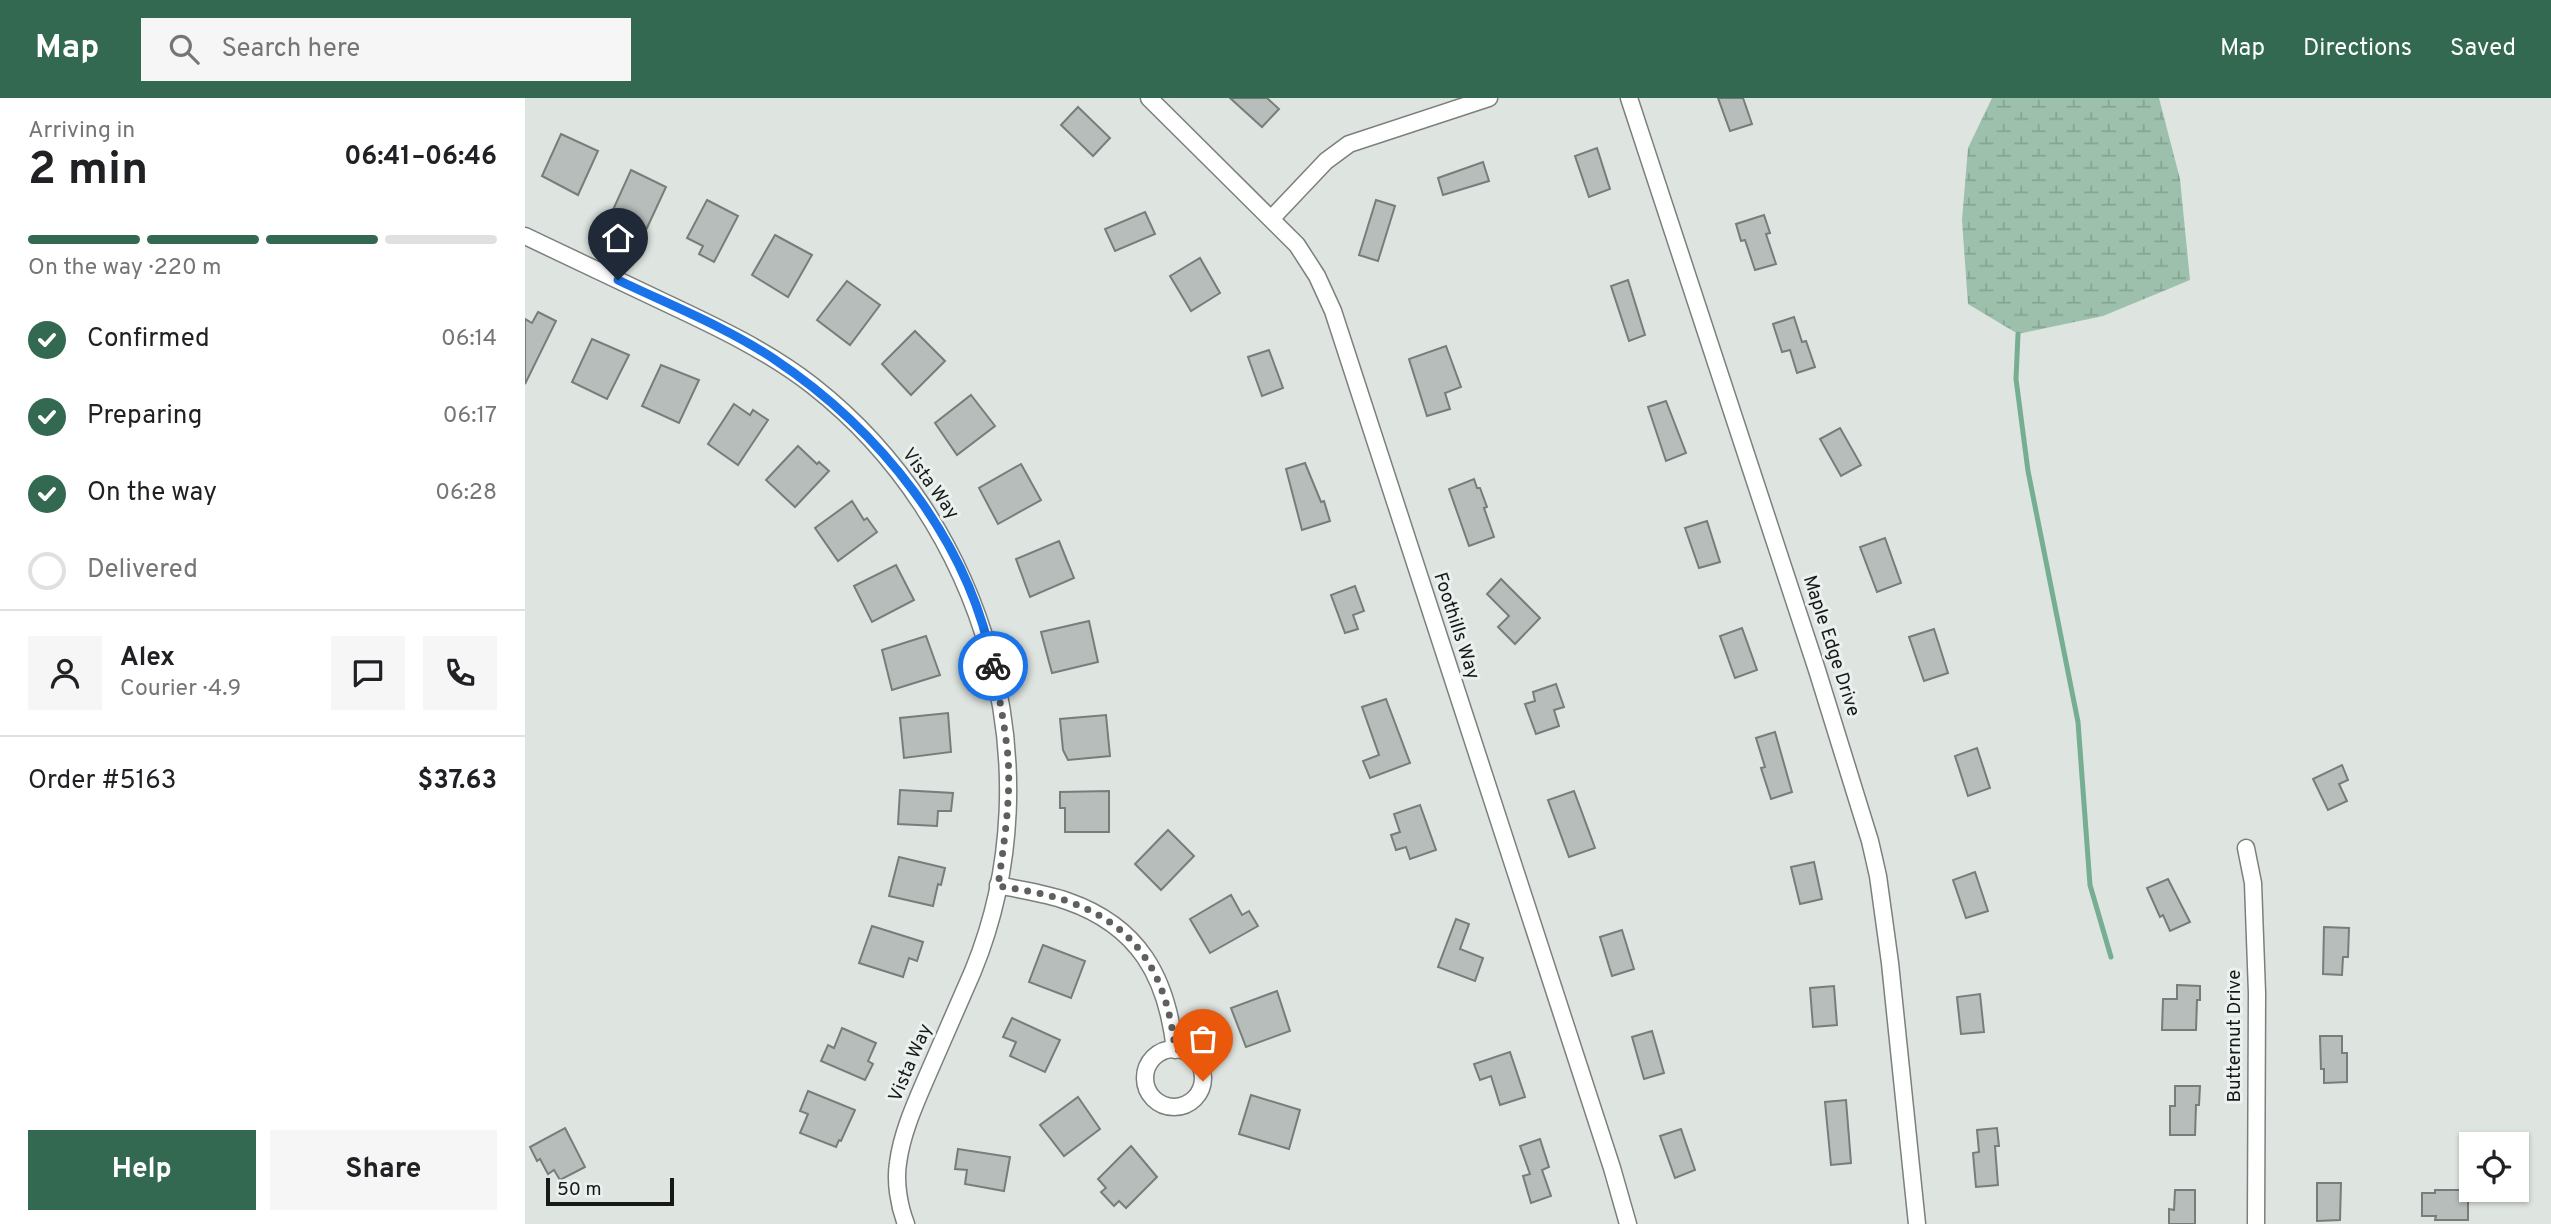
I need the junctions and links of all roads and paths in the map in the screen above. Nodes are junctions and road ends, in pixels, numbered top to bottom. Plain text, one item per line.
1 (1149, 98) edge
2 (1489, 98) edge
3 (1629, 98) edge
4 (1272, 218) junction
5 (525, 236) edge
6 (2246, 848) dead end
7 (998, 886) junction
8 (1175, 1049) dead end
9 (906, 1224) edge
10 (1628, 1224) edge
11 (1917, 1224) edge
12 (2256, 1224) edge

1 - 4 street, Foothills Way
2 - 4 street
3 - 11 street, Maple Edge Drive
4 - 10 street, Foothills Way
5 - 7 street, Vista Way
6 - 12 street, Butternut Drive
7 - 8 street
7 - 9 street, Vista Way

